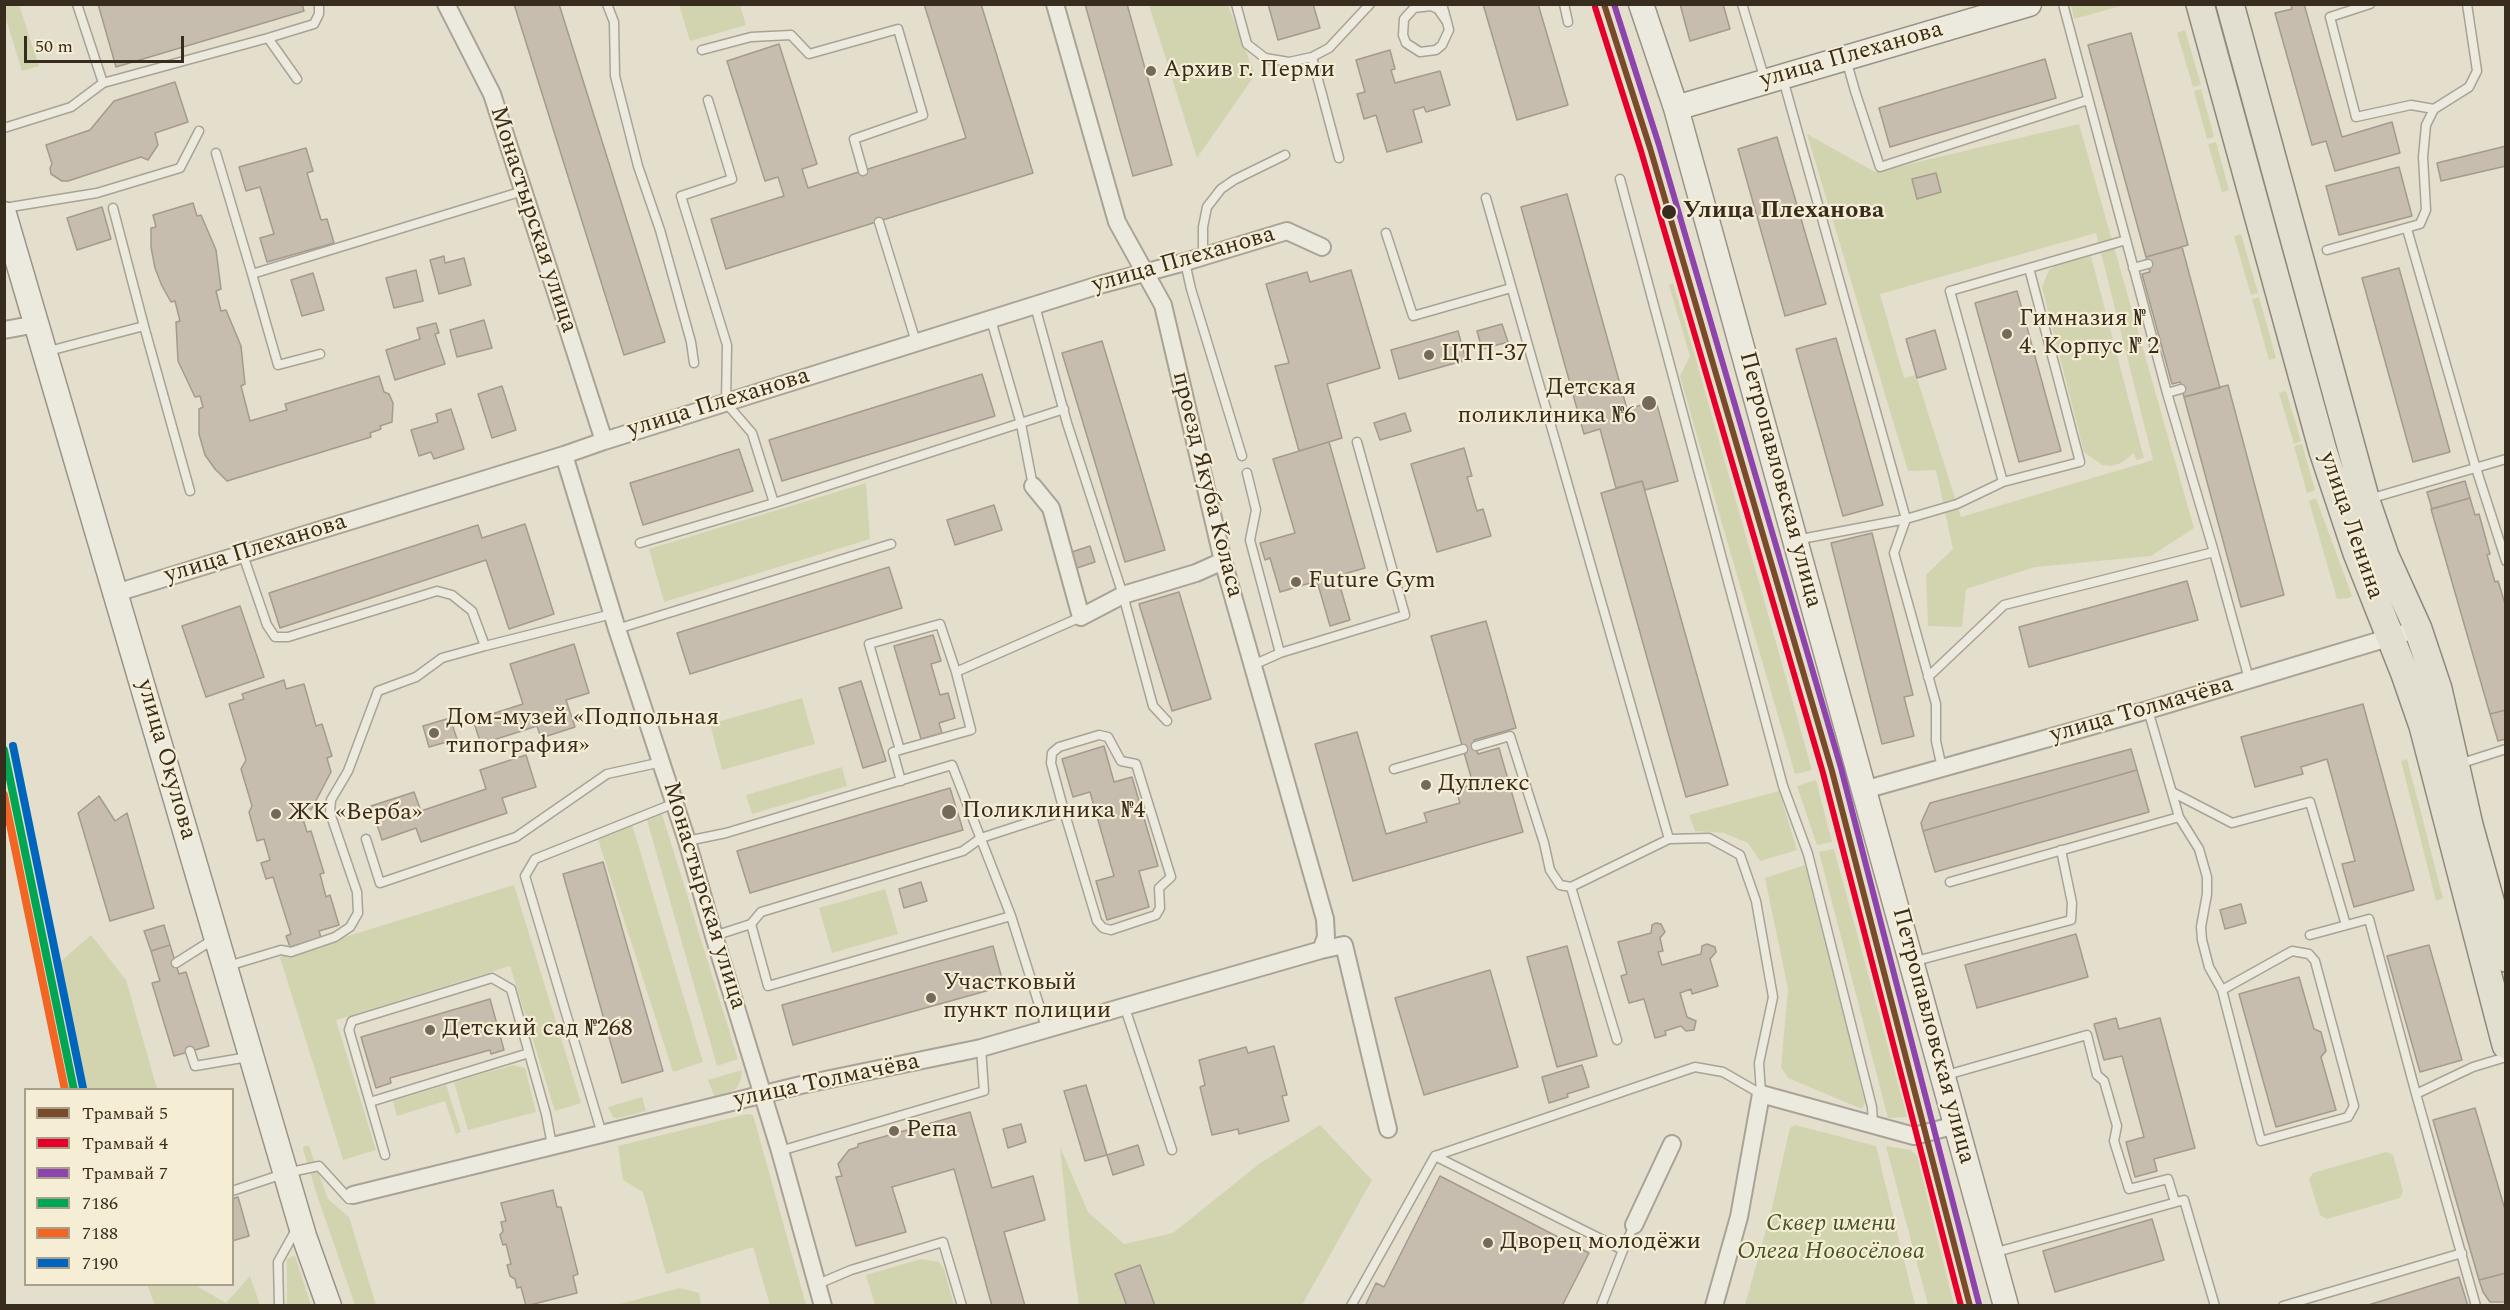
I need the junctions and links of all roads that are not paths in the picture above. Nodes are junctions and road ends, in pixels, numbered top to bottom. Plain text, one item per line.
1 (77, 4) edge
2 (319, 4) edge
3 (446, 4) edge
4 (608, 4) edge
5 (1055, 4) edge
6 (1236, 4) edge
7 (1371, 4) edge
8 (1442, 4) edge
9 (1564, 4) edge
10 (1641, 4) edge
11 (1742, 4) edge
12 (2029, 4) edge
13 (2063, 4) edge
14 (2200, 4) edge
15 (2230, 4) edge
16 (2370, 4) edge
17 (2467, 4) edge
18 (1448, 22) junction
19 (1568, 22) dead end
20 (268, 38) junction
21 (702, 51) dead end
22 (1312, 57) junction
23 (1846, 58) junction
24 (1774, 78) junction
25 (297, 79) dead end
26 (103, 83) junction
27 (708, 100) dead end
28 (2088, 100) junction
29 (1676, 108) junction
30 (2434, 109) junction
31 (4, 128) edge
32 (199, 131) dead end
33 (216, 153) dead end
34 (1285, 155) dead end
35 (1339, 158) dead end
36 (862, 171) dead end
37 (1620, 179) dead end
38 (523, 191) junction
39 (1486, 198) dead end
40 (4, 208) edge
41 (113, 208) dead end
42 (4, 214) edge
43 (879, 222) dead end
44 (2407, 229) junction
45 (1386, 233) dead end
46 (2126, 240) junction
47 (1322, 247) dead end
48 (2327, 250) dead end
49 (1203, 257) junction
50 (1185, 262) junction
51 (2148, 264) dead end
52 (2030, 268) junction
53 (2133, 268) junction
54 (1144, 272) junction
55 (252, 274) junction
56 (1511, 288) junction
57 (1035, 306) junction
58 (992, 320) junction
59 (37, 324) junction
60 (144, 326) junction
61 (4, 330) edge
62 (916, 342) junction
63 (45, 352) junction
64 (320, 354) dead end
65 (694, 363) dead end
66 (2181, 389) dead end
67 (2167, 393) junction
68 (726, 403) junction
69 (1064, 409) junction
70 (1021, 424) junction
71 (604, 441) junction
72 (1357, 442) dead end
73 (564, 455) junction
74 (1242, 456) dead end
75 (2505, 459) edge
76 (2477, 468) junction
77 (1247, 472) dead end
78 (2003, 482) junction
79 (1032, 486) joint
80 (190, 491) dead end
81 (2366, 501) junction
82 (774, 503) junction
83 (1906, 519) junction
84 (1795, 540) junction
85 (640, 543) dead end
86 (891, 543) dead end
87 (2214, 552) junction
88 (243, 555) junction
89 (1223, 561) junction
90 (2505, 561) edge
91 (116, 593) junction
92 (1123, 595) junction
93 (1081, 617) junction
94 (614, 622) junction
95 (2418, 629) junction
96 (2390, 636) junction
97 (485, 646) junction
98 (1280, 653) junction
99 (1251, 666) junction
100 (956, 672) junction
101 (1928, 677) junction
102 (2249, 679) junction
103 (2148, 710) junction
104 (1167, 721) dead end
105 (1476, 746) dead end
106 (2505, 748) edge
107 (1463, 749) dead end
108 (900, 750) junction
109 (662, 761) junction
110 (2456, 766) junction
111 (1941, 768) junction
112 (1394, 769) dead end
113 (901, 781) junction
114 (1864, 790) junction
115 (2172, 792) junction
116 (675, 803) junction
117 (1064, 811) junction
118 (2179, 817) junction
119 (981, 838) junction
120 (366, 839) dead end
121 (1669, 839) junction
122 (687, 841) junction
123 (2061, 850) junction
124 (1950, 882) dead end
125 (1571, 887) junction
126 (1011, 916) junction
127 (752, 924) junction
128 (2346, 925) junction
129 (2310, 935) dead end
130 (714, 936) junction
131 (217, 938) junction
132 (1321, 950) junction
133 (2505, 958) edge
134 (1911, 962) junction
135 (176, 963) dead end
136 (226, 967) junction
137 (2222, 990) junction
138 (1125, 1008) junction
139 (1047, 1030) junction
140 (1617, 1040) dead end
141 (2505, 1045) edge
142 (981, 1048) junction
143 (190, 1051) dead end
144 (530, 1053) junction
145 (252, 1057) junction
146 (2505, 1057) edge
147 (1943, 1076) junction
148 (1761, 1094) junction
149 (2416, 1094) junction
150 (763, 1095) junction
151 (370, 1102) junction
152 (1873, 1124) junction
153 (1956, 1125) junction
154 (1388, 1129) dead end
155 (602, 1134) junction
156 (1672, 1144) dead end
157 (552, 1145) junction
158 (780, 1150) junction
159 (1172, 1150) dead end
160 (385, 1155) dead end
161 (1435, 1156) junction
162 (286, 1173) junction
163 (234, 1190) edge
164 (353, 1195) joint
165 (2175, 1202) junction
166 (300, 1223) junction
167 (1634, 1225) joint
168 (1623, 1250) junction
169 (1991, 1253) junction
170 (2462, 1253) junction
171 (818, 1284) junction
172 (279, 1305) edge
173 (329, 1305) edge
174 (823, 1305) edge
175 (962, 1305) edge
176 (1351, 1305) edge
177 (1601, 1305) edge
178 (1714, 1305) edge
179 (2006, 1305) edge
180 (2216, 1305) edge
181 (2283, 1305) edge
182 (2476, 1305) edge

1 - 26 lane
2 - 20 lane
3 - 38 street, Монастырская улица
4 - 65 lane
5 - 54 street, проезд Якуба Коласа
6 - 22 lane
7 - 22 lane
8 - 18 lane
9 - 19 lane
10 - 29 main road, Петропавловская улица
11 - 24 lane
12 - 23 main road, улица Плеханова
13 - 28 lane
14 - 96 main road, улица Ленина
15 - 81 main road, улица Ленина
16 - 30 lane
17 - 30 lane
18 - 18 lane
20 - 25 lane
20 - 26 lane
21 - 36 lane
22 - 35 lane
23 - 24 main road, улица Плеханова
23 - 28 lane
24 - 29 main road, улица Плеханова
24 - 83 lane
26 - 31 lane
27 - 68 lane
28 - 46 lane
29 - 84 main road, Петропавловская улица
30 - 44 lane
32 - 40 lane
33 - 55 lane
34 - 49 lane
37 - 152 lane
38 - 55 lane
38 - 71 street, Монастырская улица
39 - 56 lane
41 - 60 lane
42 - 59 main road, улица Окулова
43 - 62 lane
44 - 48 lane
44 - 76 lane
45 - 56 lane
46 - 52 lane
46 - 53 lane
47 - 49 street, улица Плеханова
49 - 50 street, улица Плеханова
50 - 54 street, улица Плеханова
50 - 74 lane
51 - 53 lane
52 - 78 lane
52 - 78 lane
53 - 67 lane
54 - 57 street, улица Плеханова
54 - 89 street, проезд Якуба Коласа
55 - 64 lane
56 - 121 lane
57 - 58 street, улица Плеханова
57 - 69 lane
58 - 62 street, улица Плеханова
58 - 70 lane
59 - 61 street
59 - 63 main road, улица Окулова
60 - 63 lane
60 - 80 lane
62 - 68 street, улица Плеханова
63 - 91 main road, улица Окулова
66 - 67 lane
67 - 87 lane
68 - 71 street, улица Плеханова
68 - 82 lane
69 - 70 lane
69 - 92 lane
70 - 79 lane
70 - 82 lane
71 - 73 street, улица Плеханова
72 - 98 lane
73 - 88 street, улица Плеханова
73 - 94 street, Монастырская улица
75 - 76 lane
76 - 81 lane
76 - 90 lane
77 - 98 lane
78 - 83 lane
79 - 93 street
81 - 95 main road, улица Ленина
82 - 85 lane
83 - 84 lane
83 - 101 lane
84 - 114 main road, Петропавловская улица
86 - 94 lane
87 - 101 lane
87 - 102 lane
88 - 91 street, улица Плеханова
88 - 97 lane
89 - 92 street
89 - 99 street, проезд Якуба Коласа
91 - 131 main road, улица Окулова
92 - 93 street
92 - 104 lane
93 - 100 lane
94 - 97 lane
94 - 109 street, Монастырская улица
95 - 96 street, улица Толмачёва
95 - 110 main road, улица Ленина
96 - 102 street, улица Толмачёва
96 - 141 main road, улица Ленина
97 - 136 lane
98 - 99 lane
99 - 132 street, проезд Якуба Коласа
100 - 108 lane
100 - 108 lane
101 - 111 lane
102 - 103 street, улица Толмачёва
103 - 111 street, улица Толмачёва
103 - 115 lane
105 - 125 lane
106 - 110 lane
107 - 112 lane
108 - 113 lane
109 - 116 street, Монастырская улица
109 - 120 lane
110 - 133 main road, улица Ленина
111 - 114 street, улица Толмачёва
113 - 119 lane
113 - 122 lane
114 - 134 main road, Петропавловская улица
115 - 118 lane
115 - 128 lane
116 - 122 street, Монастырская улица
116 - 155 lane
117 - 117 lane
117 - 119 lane
118 - 123 lane
118 - 137 lane
119 - 126 lane
119 - 127 lane
121 - 125 lane
121 - 148 lane
122 - 130 street, Монастырская улица
123 - 124 lane
123 - 134 lane
125 - 140 lane
126 - 127 lane
126 - 139 lane
127 - 130 lane
128 - 129 lane
128 - 149 lane
130 - 150 street, Монастырская улица
131 - 135 lane
131 - 136 main road, улица Окулова
132 - 138 street, улица Толмачёва
132 - 154 street
134 - 147 main road, Петропавловская улица
136 - 145 main road, улица Окулова
137 - 137 lane
138 - 139 street, улица Толмачёва
138 - 159 lane
139 - 142 street, улица Толмачёва
142 - 150 street, улица Толмачёва
142 - 158 lane
143 - 145 lane
144 - 151 lane
144 - 151 lane
144 - 157 lane
145 - 162 main road, улица Окулова
146 - 149 lane
147 - 153 main road, Петропавловская улица
147 - 165 lane
148 - 152 street
148 - 161 lane
148 - 178 street
149 - 170 lane
150 - 155 street, улица Толмачёва
150 - 158 street, Монастырская улица
151 - 160 lane
152 - 153 street
153 - 169 main road, Петропавловская улица
155 - 157 street, улица Толмачёва
156 - 167 street
157 - 164 street, улица Толмачёва
158 - 171 street, Монастырская улица
161 - 168 lane
161 - 176 lane
162 - 163 lane
162 - 164 lane
162 - 166 main road, улица Окулова
165 - 169 lane
165 - 180 lane
166 - 172 lane
166 - 173 main road, улица Окулова
167 - 168 lane
168 - 177 lane
169 - 179 main road, Петропавловская улица
170 - 181 lane
170 - 182 lane
171 - 174 street, Монастырская улица
171 - 175 lane

